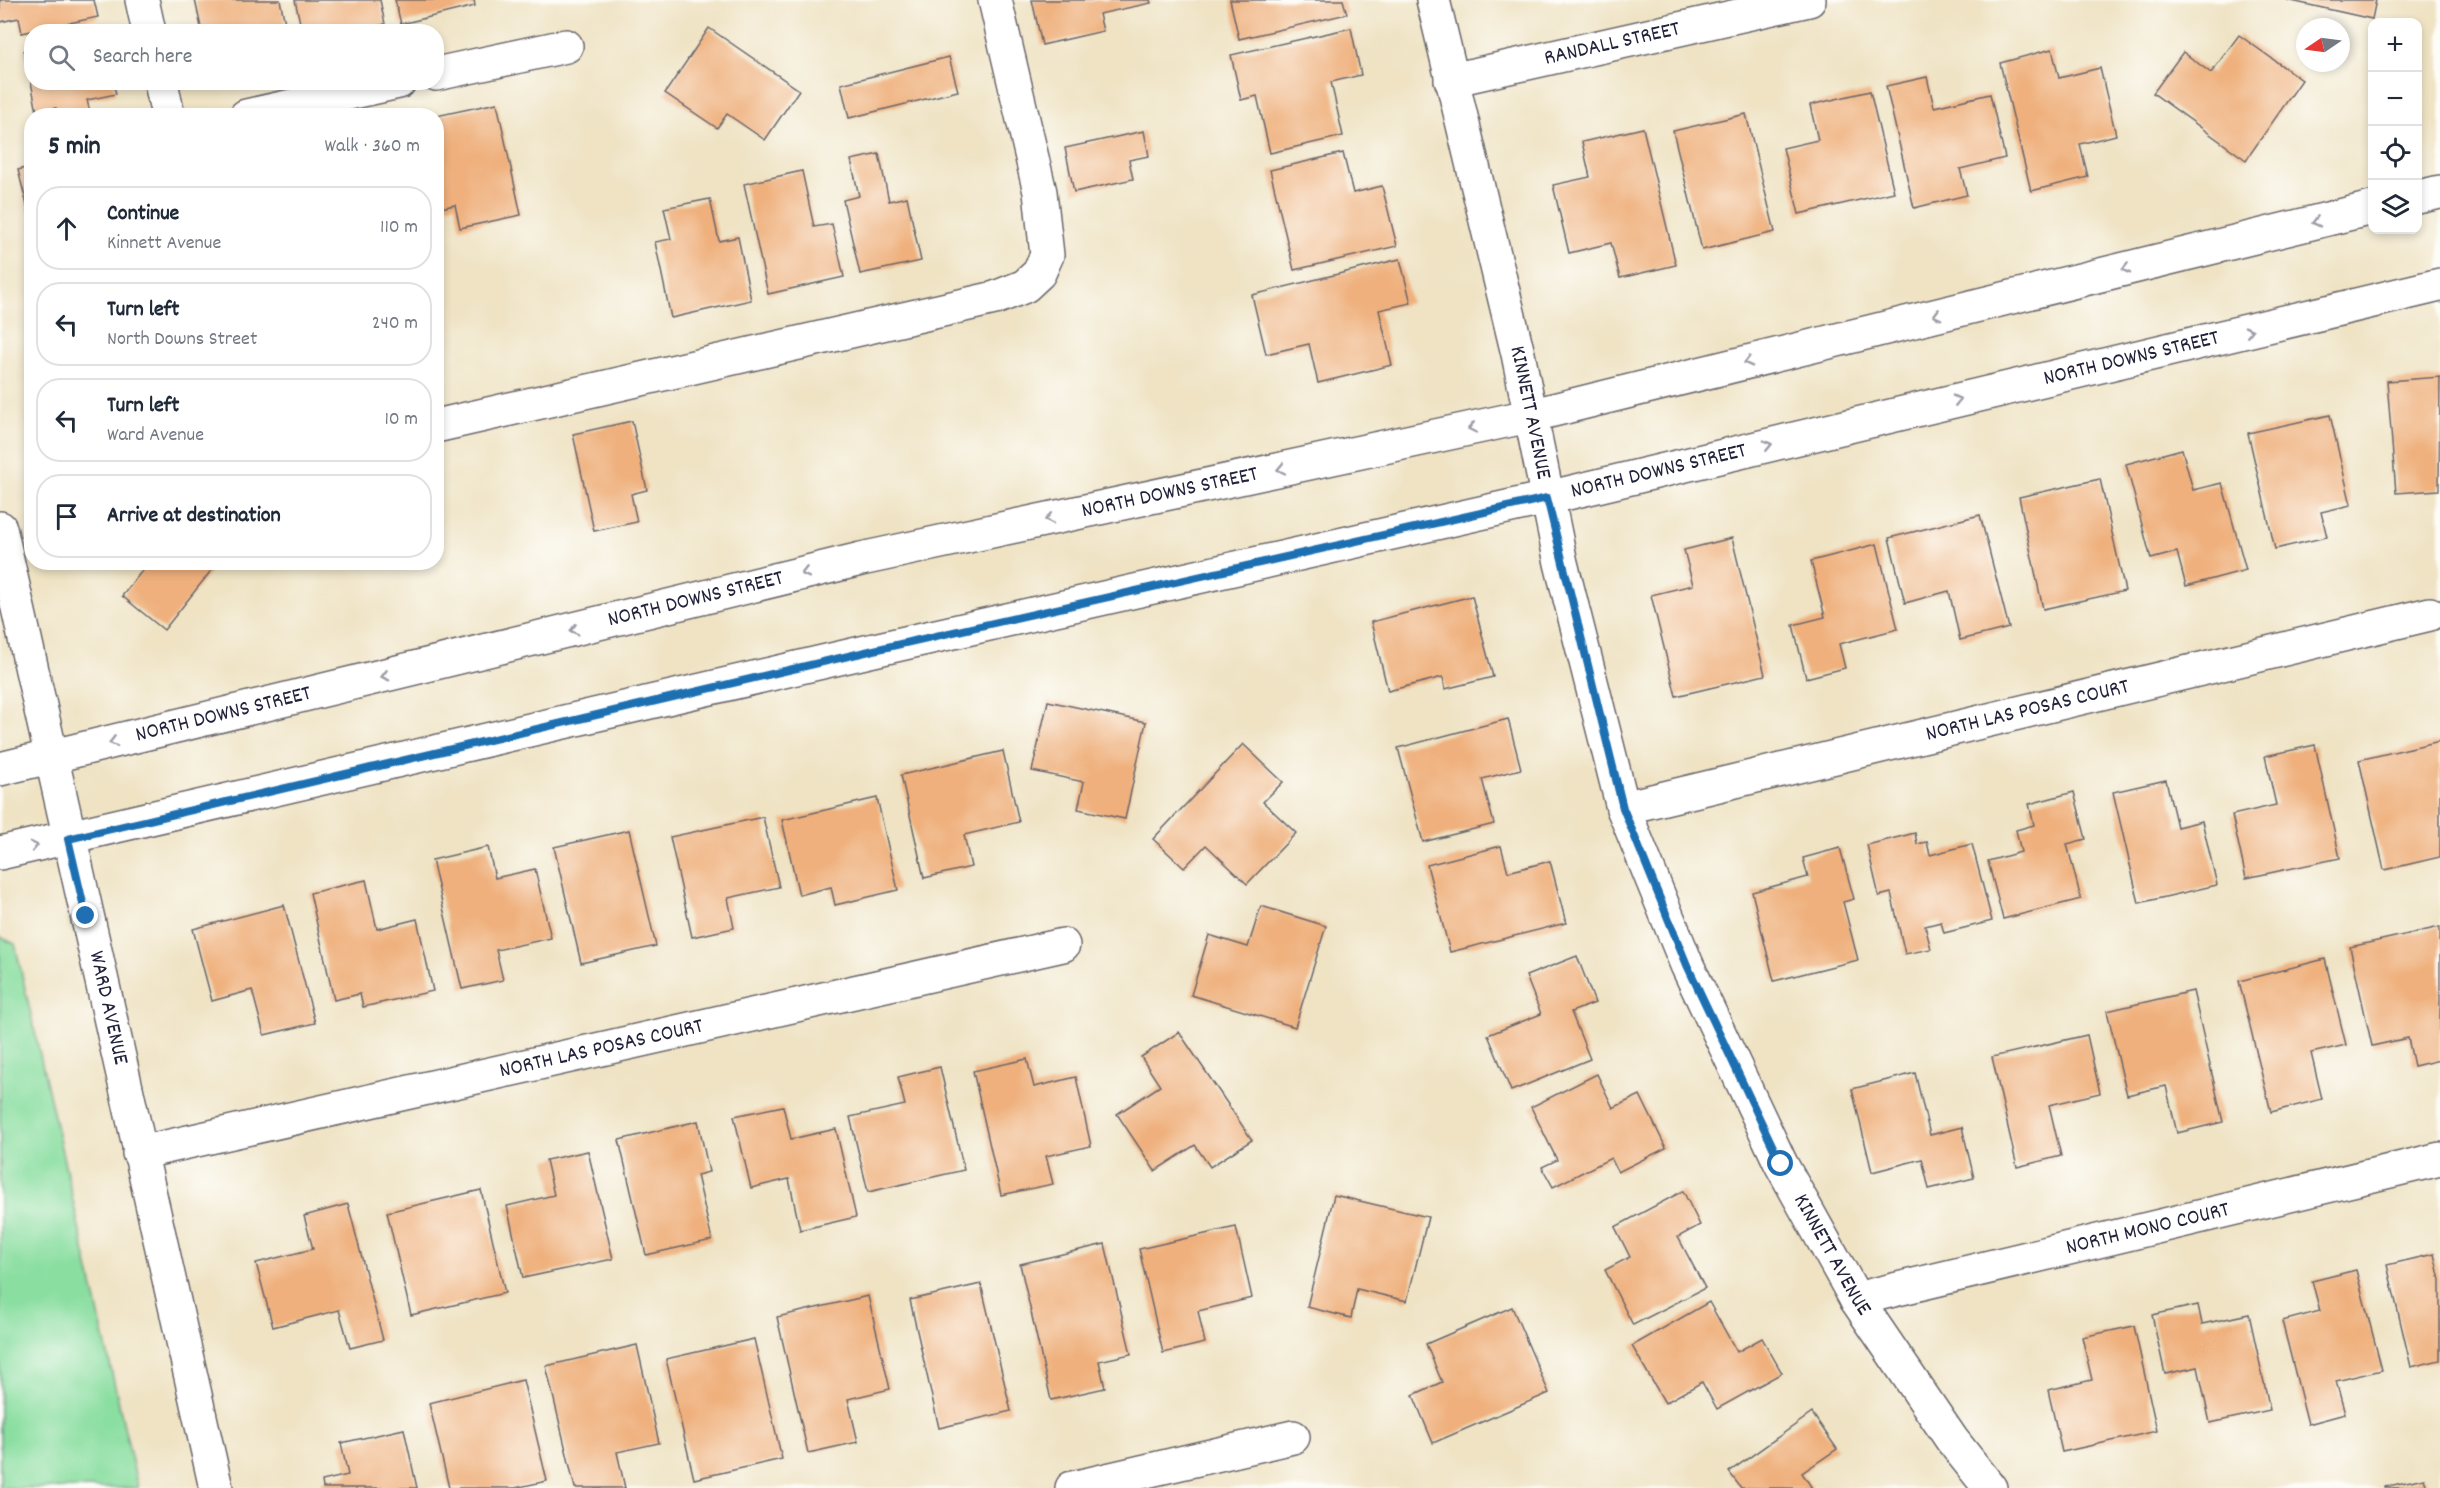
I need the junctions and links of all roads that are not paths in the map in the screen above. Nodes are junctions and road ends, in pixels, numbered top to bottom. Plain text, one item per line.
1 (142, 0) edge
2 (995, 0) edge
3 (1433, 0) edge
4 (1809, 0) edge
5 (147, 24) edge
6 (566, 46) dead end
7 (444, 72) edge
8 (1451, 80) junction
9 (163, 90) edge
10 (363, 90) edge
11 (166, 108) edge
12 (282, 108) edge
13 (2440, 192) edge
14 (2422, 196) edge
15 (2368, 209) edge
16 (2440, 285) edge
17 (1529, 416) junction
18 (444, 424) edge
19 (1547, 498) junction
20 (0, 528) edge
21 (2430, 614) dead end
22 (51, 758) junction
23 (0, 769) edge
24 (1623, 808) junction
25 (68, 839) junction
26 (0, 853) edge
27 (1063, 945) dead end
28 (140, 1153) junction
29 (2440, 1159) edge
30 (1856, 1299) junction
31 (1293, 1437) dead end
32 (216, 1488) edge
33 (1072, 1488) edge
34 (1990, 1488) edge

1 - 5 street
2 - 18 street
3 - 8 street, KINNETT AVENUE
4 - 8 street, RANDALL STREET
6 - 7 street
8 - 17 street, KINNETT AVENUE
9 - 11 street
10 - 12 street
13 - 14 street
15 -> 17 street, NORTH DOWNS STREET
19 -> 16 street, NORTH DOWNS STREET
17 - 19 street, KINNETT AVENUE
17 -> 22 street, NORTH DOWNS STREET
19 - 24 street, KINNETT AVENUE
19 - 25 street, NORTH DOWNS STREET
20 - 22 street, WARD AVENUE
21 - 24 street, NORTH LAS POSAS COURT
22 - 23 street, NORTH DOWNS STREET
22 - 25 street, WARD AVENUE
24 - 30 street, KINNETT AVENUE
26 -> 25 street, NORTH DOWNS STREET
25 - 28 street, WARD AVENUE
27 - 28 street, NORTH LAS POSAS COURT
28 - 32 street, WARD AVENUE
29 - 30 street, NORTH MONO COURT
30 - 34 street, KINNETT AVENUE
31 - 33 street

